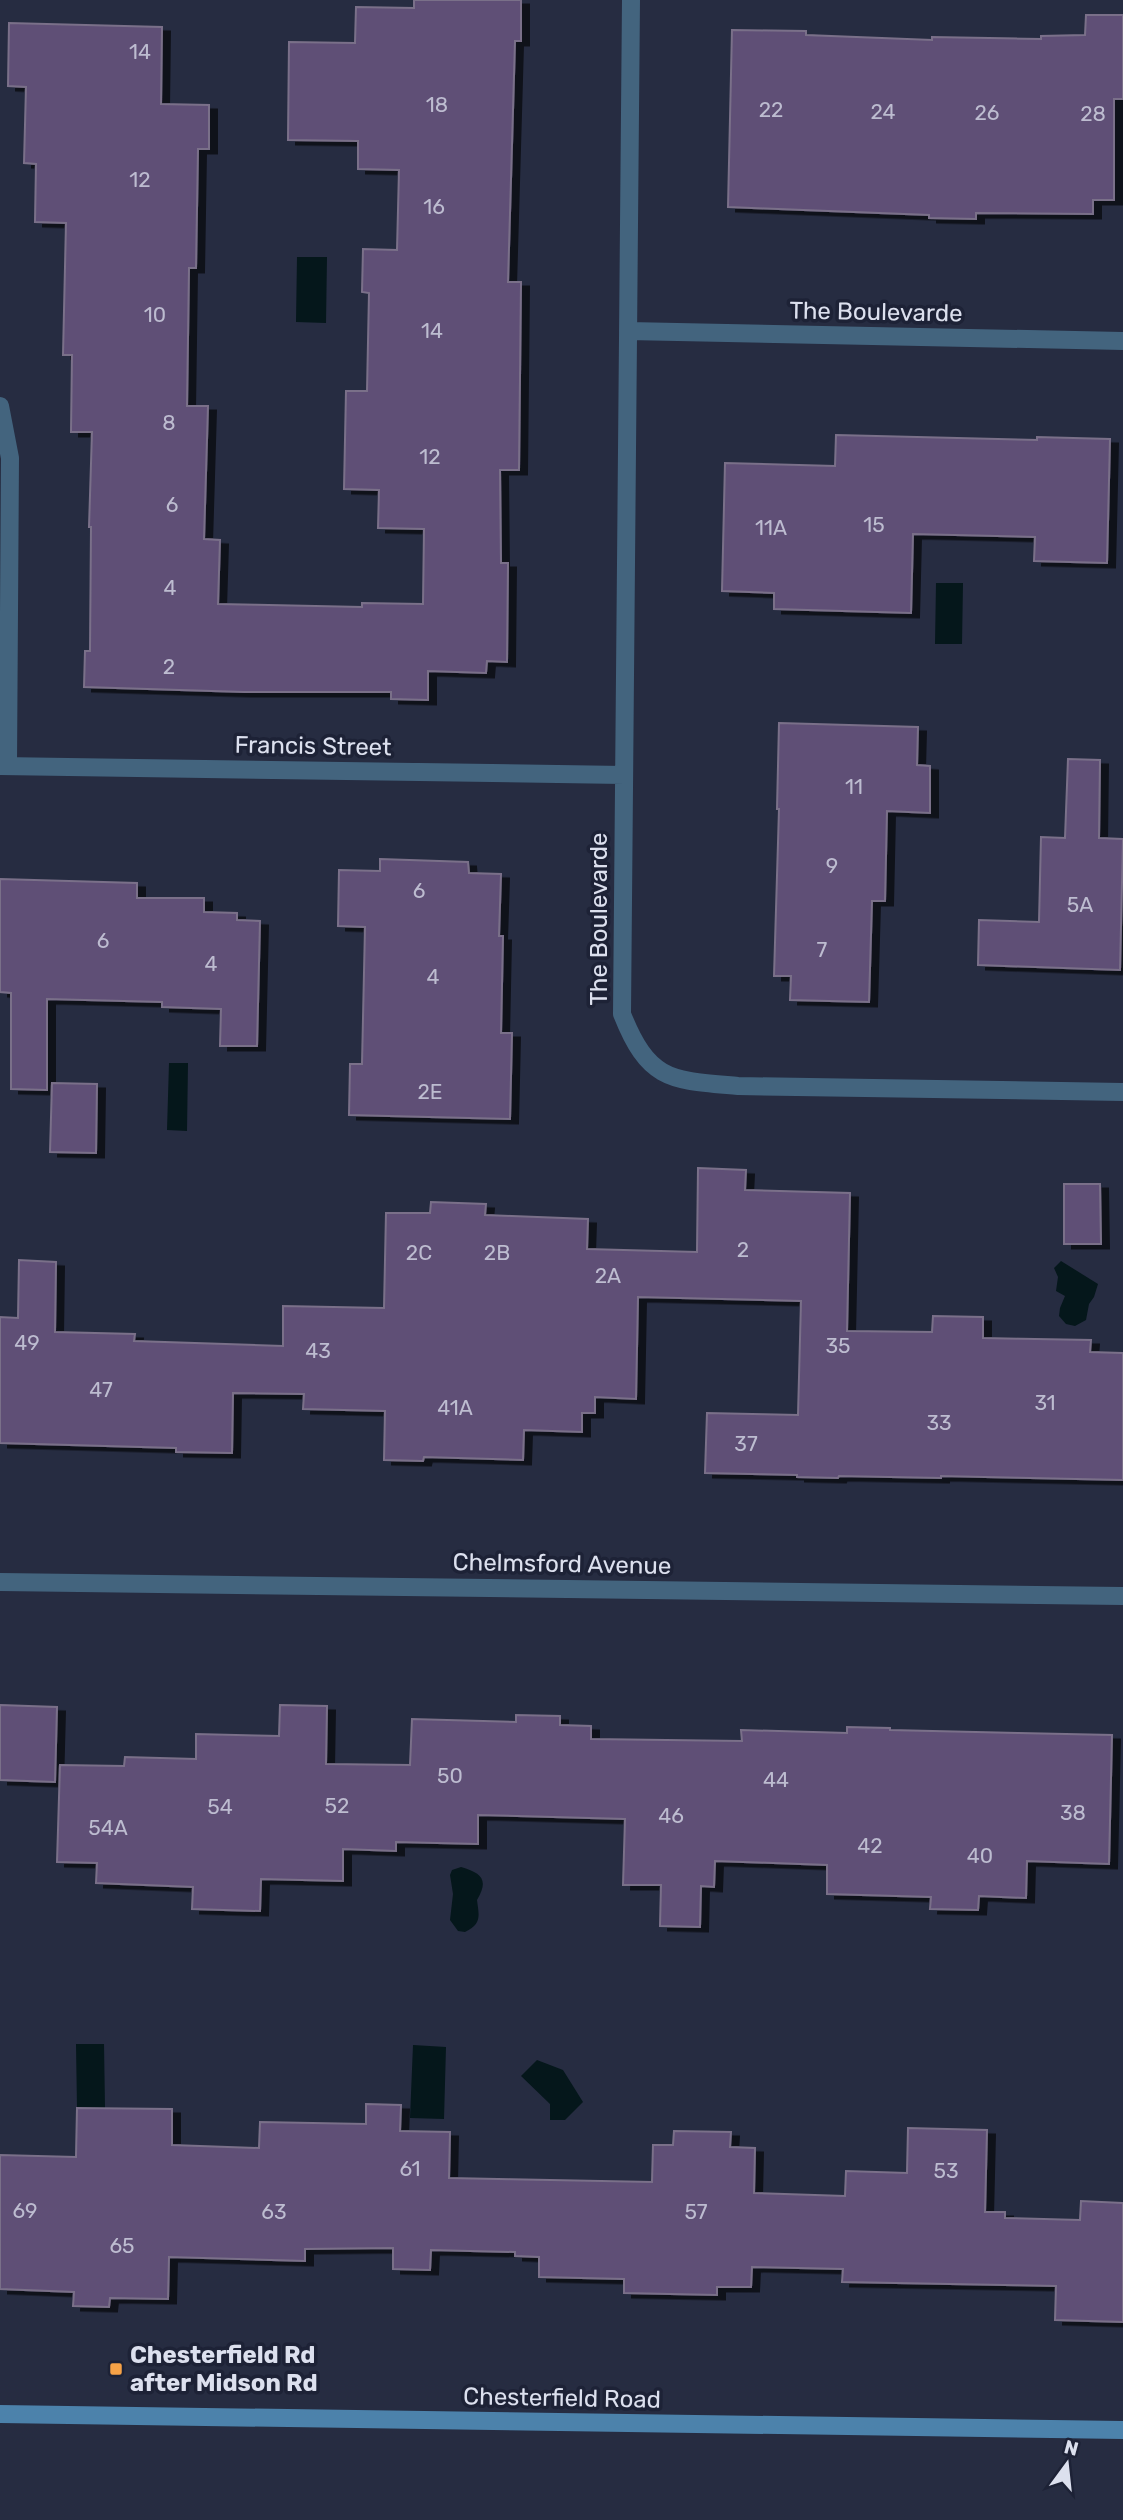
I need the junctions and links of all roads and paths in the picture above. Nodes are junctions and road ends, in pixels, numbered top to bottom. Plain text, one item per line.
1 (631, 0) edge
2 (628, 331) junction
3 (1123, 341) edge
4 (0, 406) edge
5 (4, 766) edge
6 (624, 775) junction
7 (1123, 1092) edge
8 (0, 1582) edge
9 (1123, 1596) edge
10 (0, 2414) edge
11 (1123, 2430) edge

1 - 2 street, The Boulevarde
2 - 3 street, The Boulevarde
2 - 6 street, The Boulevarde
4 - 5 street
5 - 6 street, Francis Street
6 - 7 street, The Boulevarde
8 - 9 street, Chelmsford Avenue
10 - 11 street, Chesterfield Road

